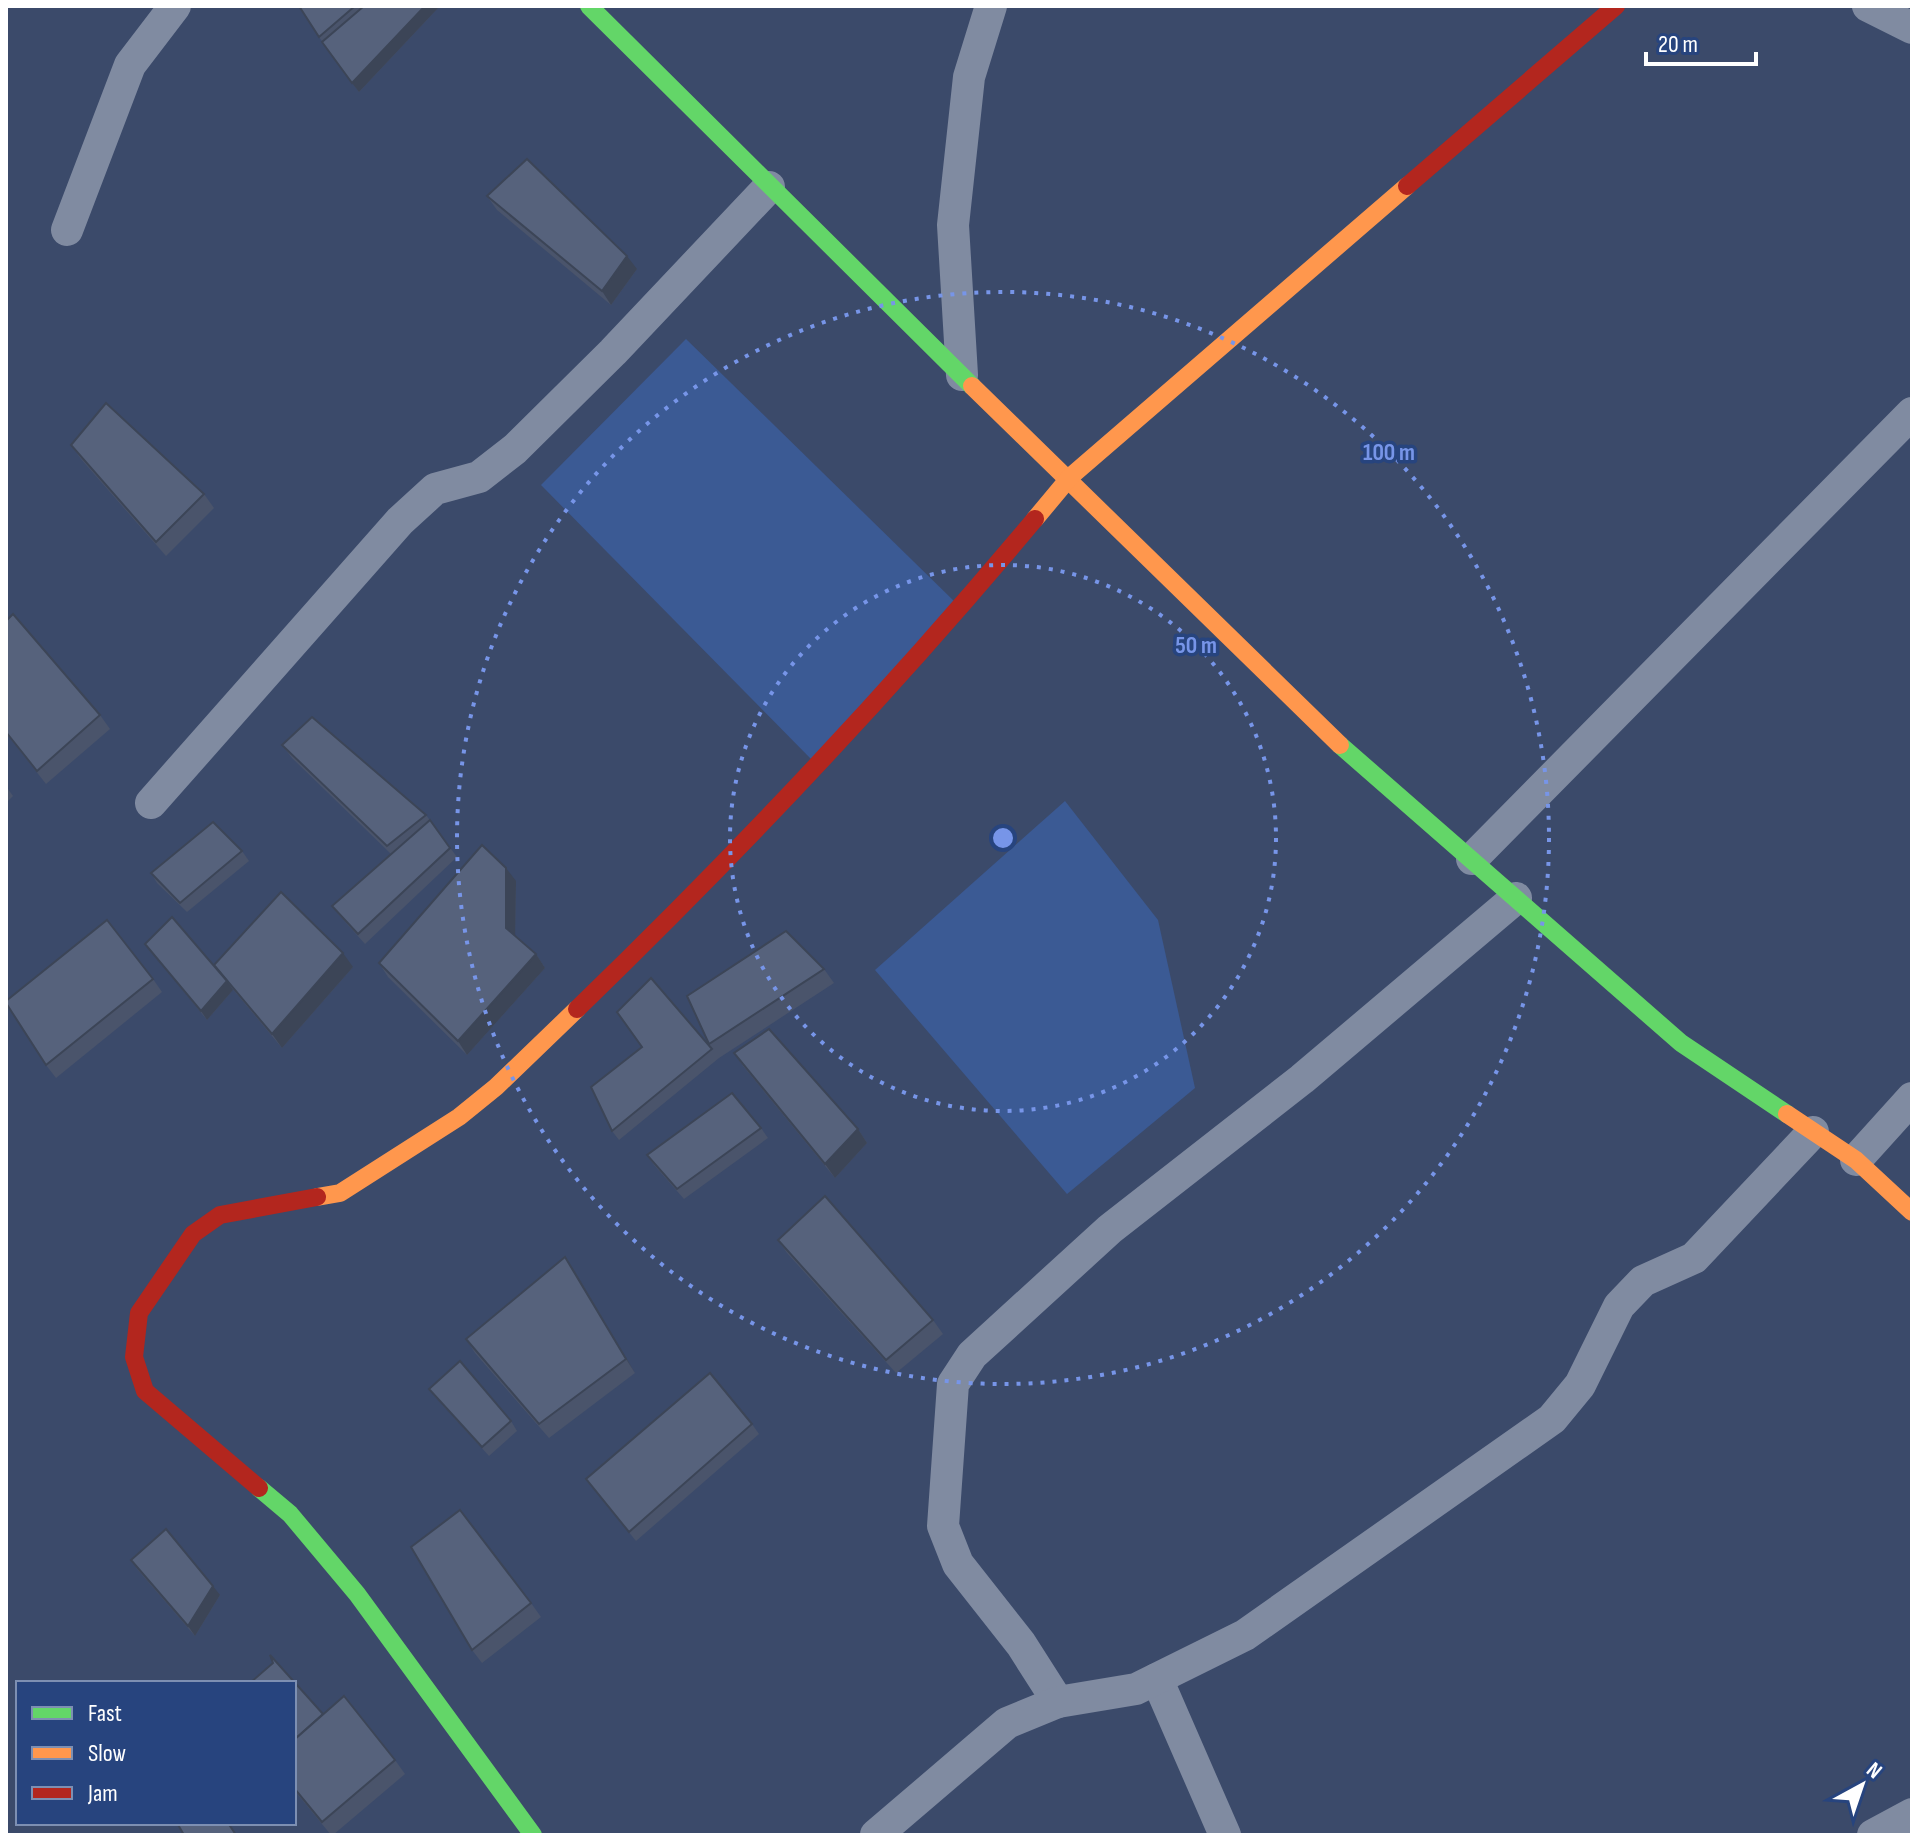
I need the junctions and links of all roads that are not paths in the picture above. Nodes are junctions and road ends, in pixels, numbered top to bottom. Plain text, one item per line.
1 (175, 6) edge
2 (589, 6) edge
3 (991, 6) edge
4 (1616, 6) edge
5 (1868, 6) edge
6 (1912, 28) edge
7 (769, 187) junction
8 (67, 230) dead end
9 (962, 375) junction
10 (1912, 413) edge
11 (1070, 477) junction
12 (151, 803) dead end
13 (1472, 859) junction
14 (1516, 898) junction
15 (1912, 1098) edge
16 (1813, 1132) junction
17 (1856, 1160) junction
18 (1912, 1212) edge
19 (1157, 1679) junction
20 (1058, 1702) junction
21 (1912, 1814) edge
22 (533, 1835) edge
23 (876, 1835) edge
24 (1225, 1835) edge
25 (1873, 1835) edge

1 - 8 street
2 - 7 street
3 - 9 street
4 - 11 street
5 - 6 street
7 - 9 street
7 - 12 street
9 - 11 street
10 - 13 street
11 - 13 street
11 - 22 street
13 - 14 street
14 - 16 street
14 - 20 street
15 - 17 street
16 - 17 street
16 - 19 street
17 - 18 street
19 - 20 street
19 - 24 street
20 - 23 street
21 - 25 street

